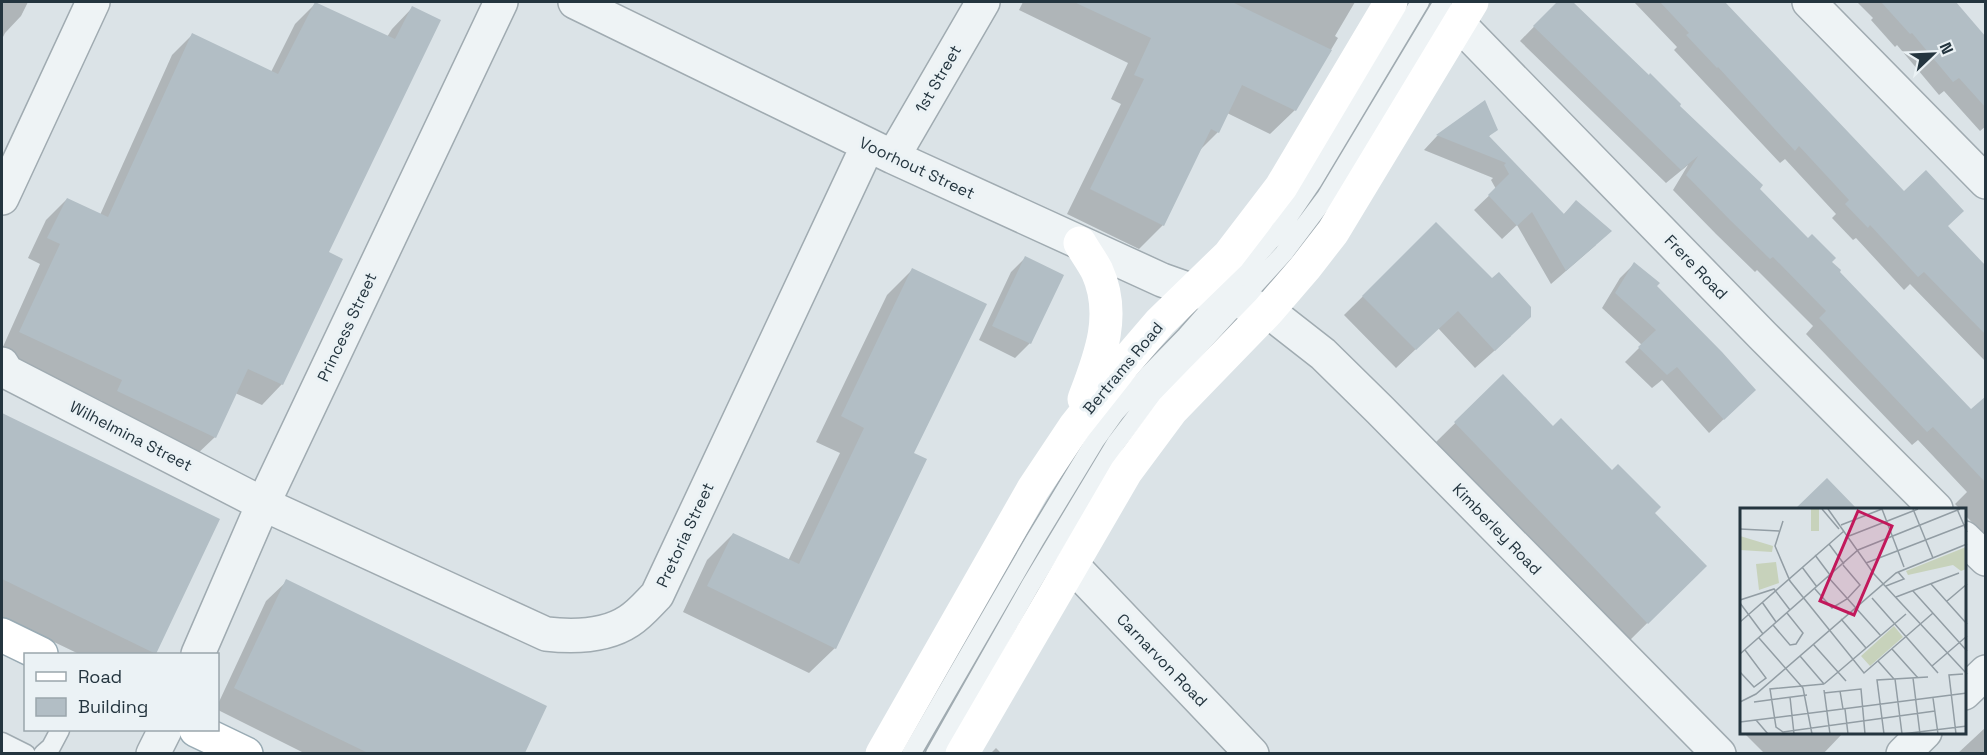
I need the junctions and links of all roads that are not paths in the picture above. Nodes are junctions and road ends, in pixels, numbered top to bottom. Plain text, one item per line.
1 (93, 2) edge
2 (501, 2) edge
3 (575, 2) edge
4 (983, 2) edge
5 (1391, 2) edge
6 (1420, 2) edge
7 (1809, 2) edge
8 (1458, 9) edge
9 (881, 151) junction
10 (1986, 182) edge
11 (2, 198) edge
12 (1080, 243) junction
13 (1231, 300) junction
14 (2, 364) edge
15 (1075, 426) junction
16 (263, 504) junction
17 (1935, 508) edge
18 (1966, 539) edge
19 (1986, 559) edge
20 (1072, 566) junction
21 (2, 635) edge
22 (39, 653) edge
23 (198, 653) edge
24 (1986, 672) edge
25 (1966, 692) edge
26 (59, 731) edge
27 (164, 731) edge
28 (200, 731) edge
29 (1922, 734) edge
30 (2, 742) edge
31 (26, 753) edge
32 (43, 753) edge
33 (153, 753) edge
34 (246, 753) edge
35 (882, 753) edge
36 (911, 753) edge
37 (935, 753) edge
38 (962, 753) edge
39 (1252, 753) edge
40 (1719, 753) edge
41 (1903, 753) edge

1 - 11 street
2 - 16 street, Princess Street
3 - 9 street, Voorhout Street
4 - 9 street, 1st Street
5 - 13 main road, Bertrams Road
6 - 13 lane
7 - 10 street
8 - 13 main road, Bertrams Road
8 - 17 street, Frere Road
9 - 12 street, Voorhout Street
9 - 16 street, Pretoria Street
12 - 13 street, Voorhout Street
12 - 15 main road
13 - 15 main road, Bertrams Road
13 - 20 main road, Bertrams Road
13 - 36 lane
13 - 37 lane
13 - 40 street, Kimberley Road
14 - 16 street, Wilhelmina Street
15 - 35 main road, Bertrams Road
16 - 23 street, Princess Street
18 - 19 street
20 - 38 main road, Bertrams Road
20 - 39 street, Carnarvon Road
21 - 22 main road
24 - 25 street
26 - 32 lane
27 - 33 street
28 - 34 main road
29 - 41 street
30 - 31 lane

